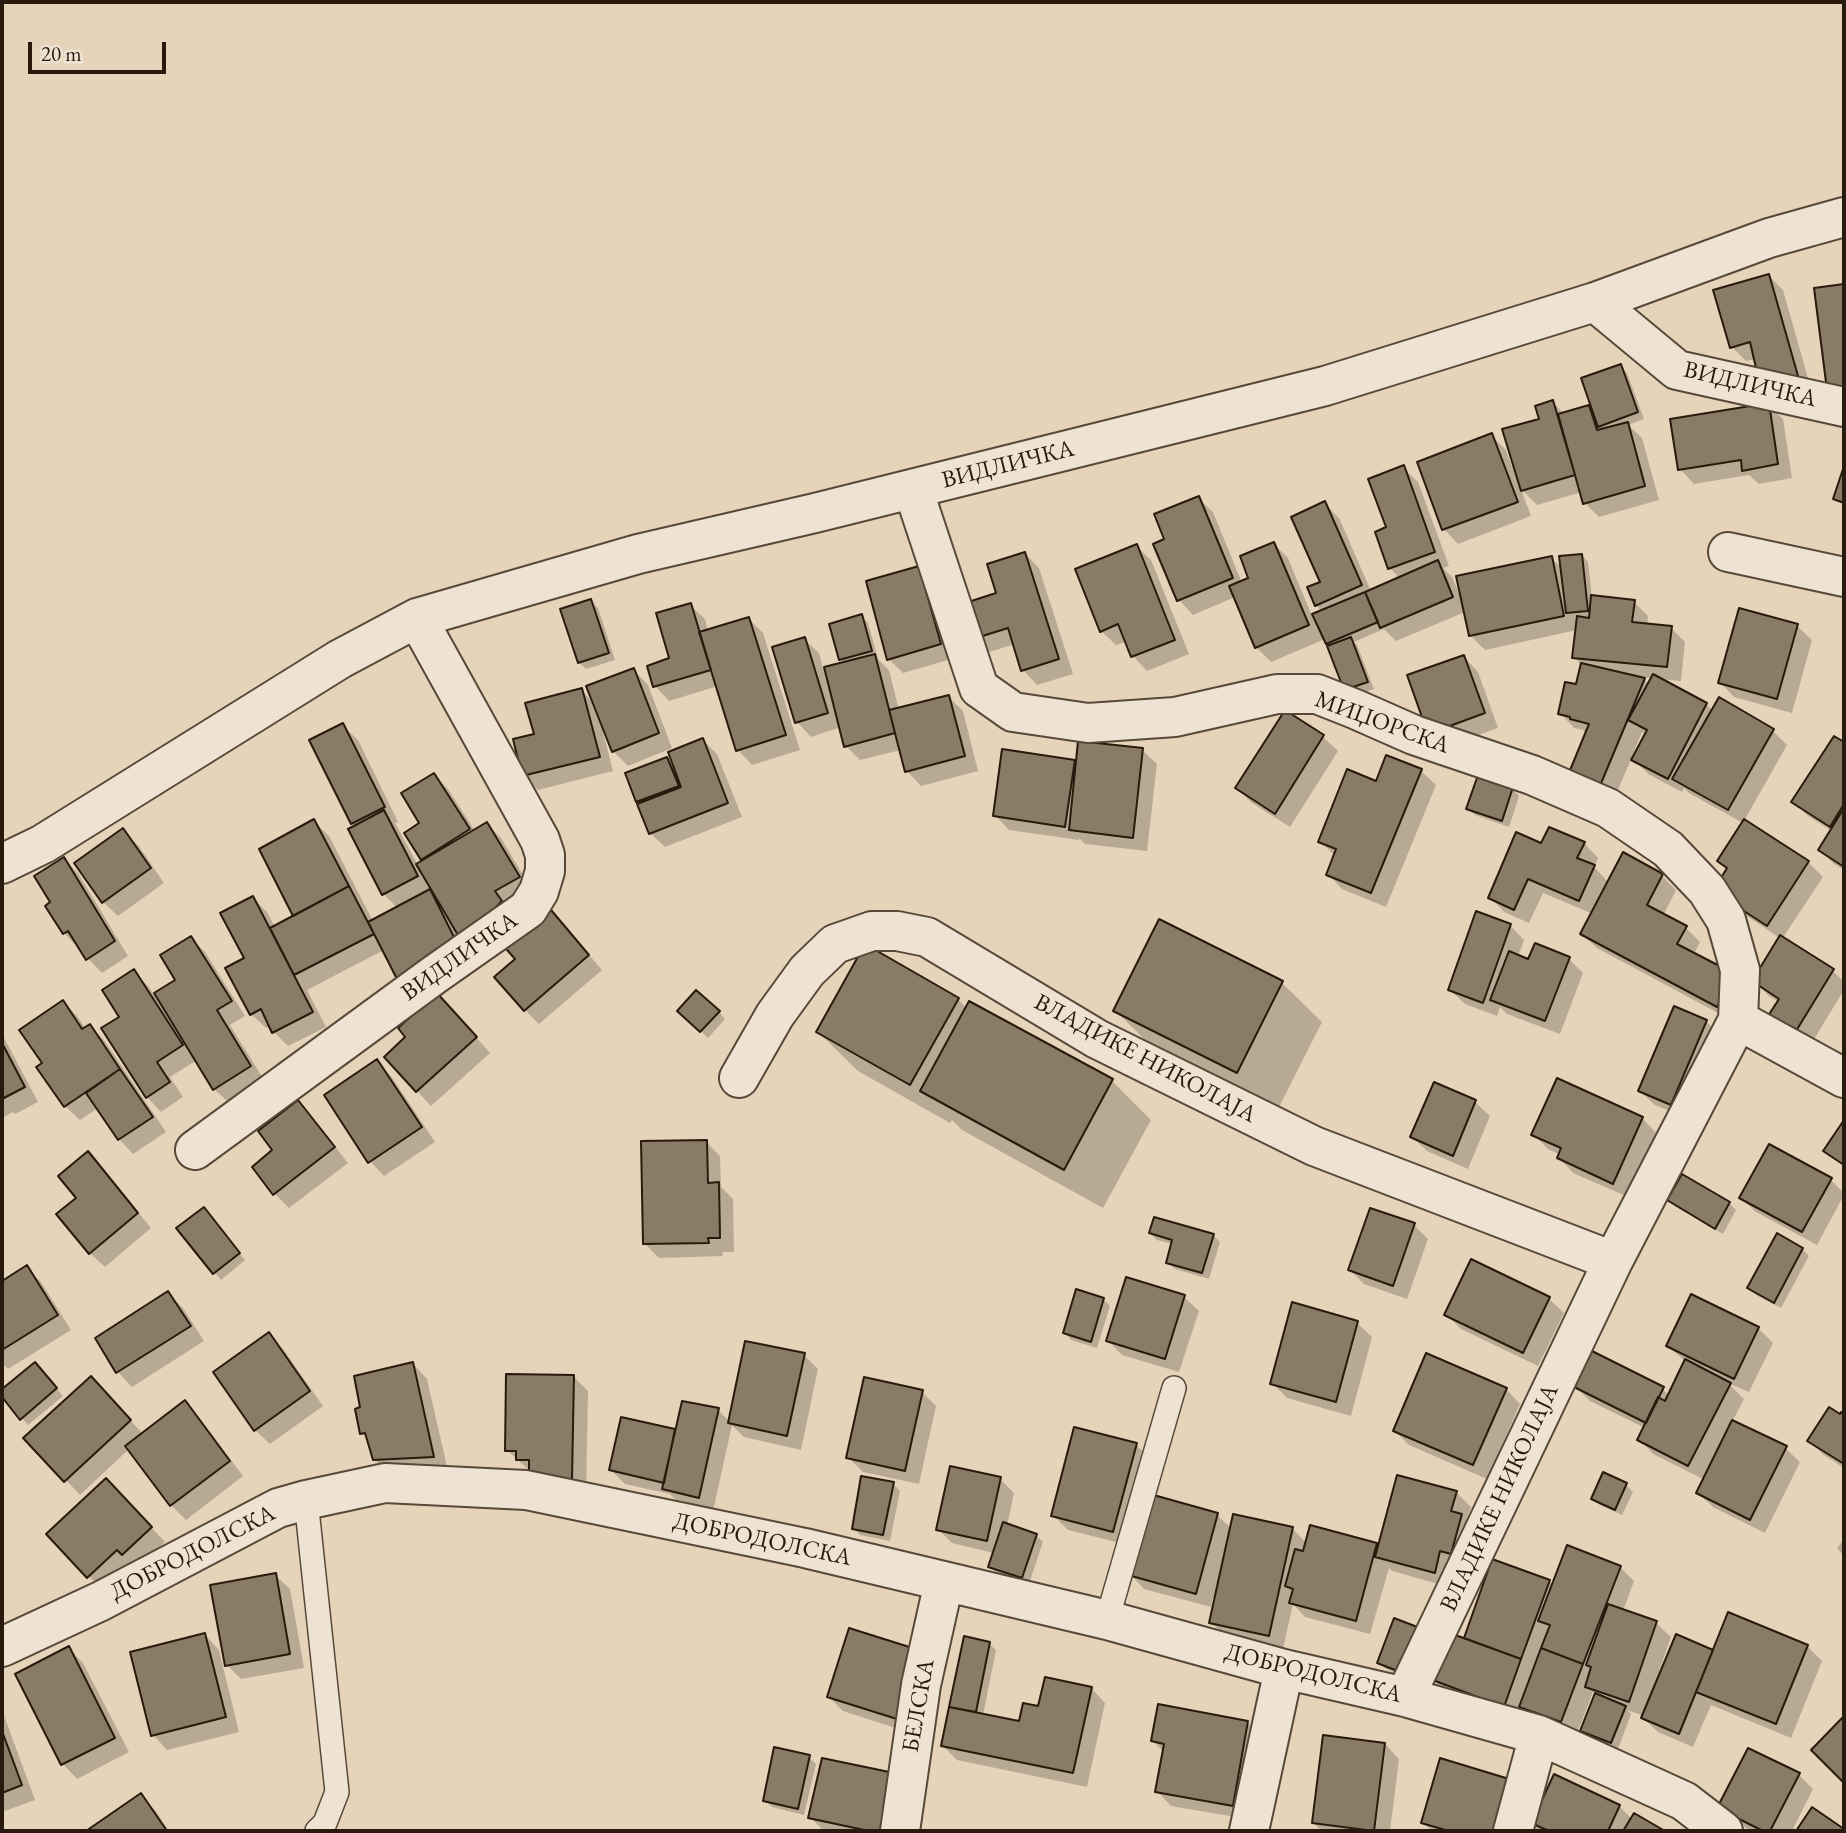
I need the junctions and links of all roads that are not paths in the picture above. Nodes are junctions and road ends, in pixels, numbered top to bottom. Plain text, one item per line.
1 (1844, 217) edge
2 (1595, 302) junction
3 (1844, 407) edge
4 (913, 489) junction
5 (1728, 552) dead end
6 (1844, 577) edge
7 (417, 618) junction
8 (2, 864) edge
9 (1738, 1020) junction
10 (739, 1078) dead end
11 (1844, 1078) edge
12 (195, 1150) dead end
13 (1613, 1261) junction
14 (1174, 1388) dead end
15 (306, 1500) junction
16 (944, 1582) junction
17 (1107, 1620) junction
18 (2, 1647) edge
19 (1284, 1669) junction
20 (1405, 1697) junction
21 (1539, 1735) junction
22 (317, 1831) edge
23 (900, 1831) edge
24 (1249, 1831) edge
25 (1513, 1831) edge
26 (1723, 1831) edge

1 - 2 street, ВИДЛИЧКА
2 - 3 street, ВИДЛИЧКА
2 - 4 street, ВИДЛИЧКА
4 - 7 street, ВИДЛИЧКА
4 - 9 street, МИЏОРСКА
5 - 6 street
7 - 8 street, ВИДЛИЧКА
7 - 12 street, ВИДЛИЧКА
9 - 11 street
9 - 13 street, ВЛАДИКЕ НИКОЛАЈА
10 - 13 street, ВЛАДИКЕ НИКОЛАЈА
13 - 20 street, ВЛАДИКЕ НИКОЛАЈА
14 - 17 lane
15 - 16 street, ДОБРОДОЛСКА
15 - 18 street, ДОБРОДОЛСКА
15 - 22 lane
16 - 17 street, ДОБРОДОЛСКА
16 - 23 street, БЕЛСКА
17 - 19 street, ДОБРОДОЛСКА
19 - 20 street, ДОБРОДОЛСКА
19 - 24 street
20 - 21 street, ДОБРОДОЛСКА
21 - 25 street
21 - 26 street, ДОБРОДОЛСКА

